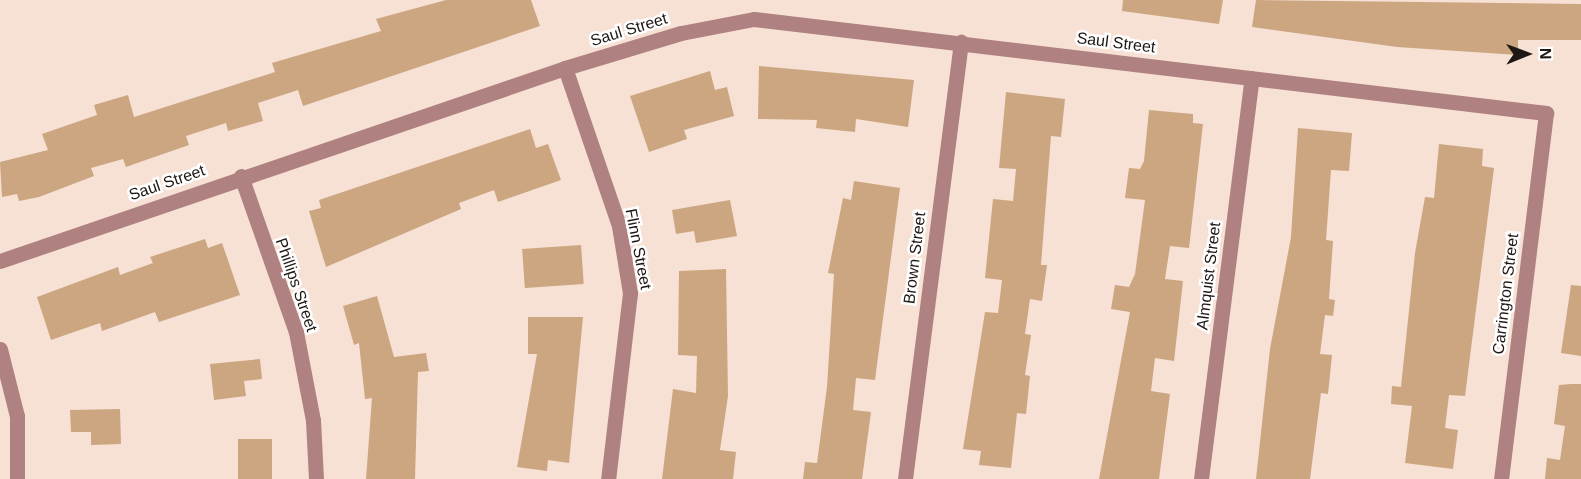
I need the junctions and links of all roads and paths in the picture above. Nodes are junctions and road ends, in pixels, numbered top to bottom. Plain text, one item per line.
1 (961, 42) junction
2 (565, 68) junction
3 (1252, 78) junction
4 (1546, 113) joint
5 (241, 176) junction
6 (0, 261) edge
7 (0, 349) edge
8 (17, 479) edge
9 (316, 479) edge
10 (608, 479) edge
11 (905, 479) edge
12 (1201, 479) edge
13 (1501, 479) edge

1 - 2 street, Saul Street
1 - 3 street, Saul Street
1 - 11 street, Brown Street
2 - 5 street, Saul Street
2 - 10 street, Flinn Street
3 - 4 street, Saul Street
3 - 12 street, Almquist Street
4 - 13 street, Carrington Street
5 - 6 street, Saul Street
5 - 9 street, Phillips Street
7 - 8 street

